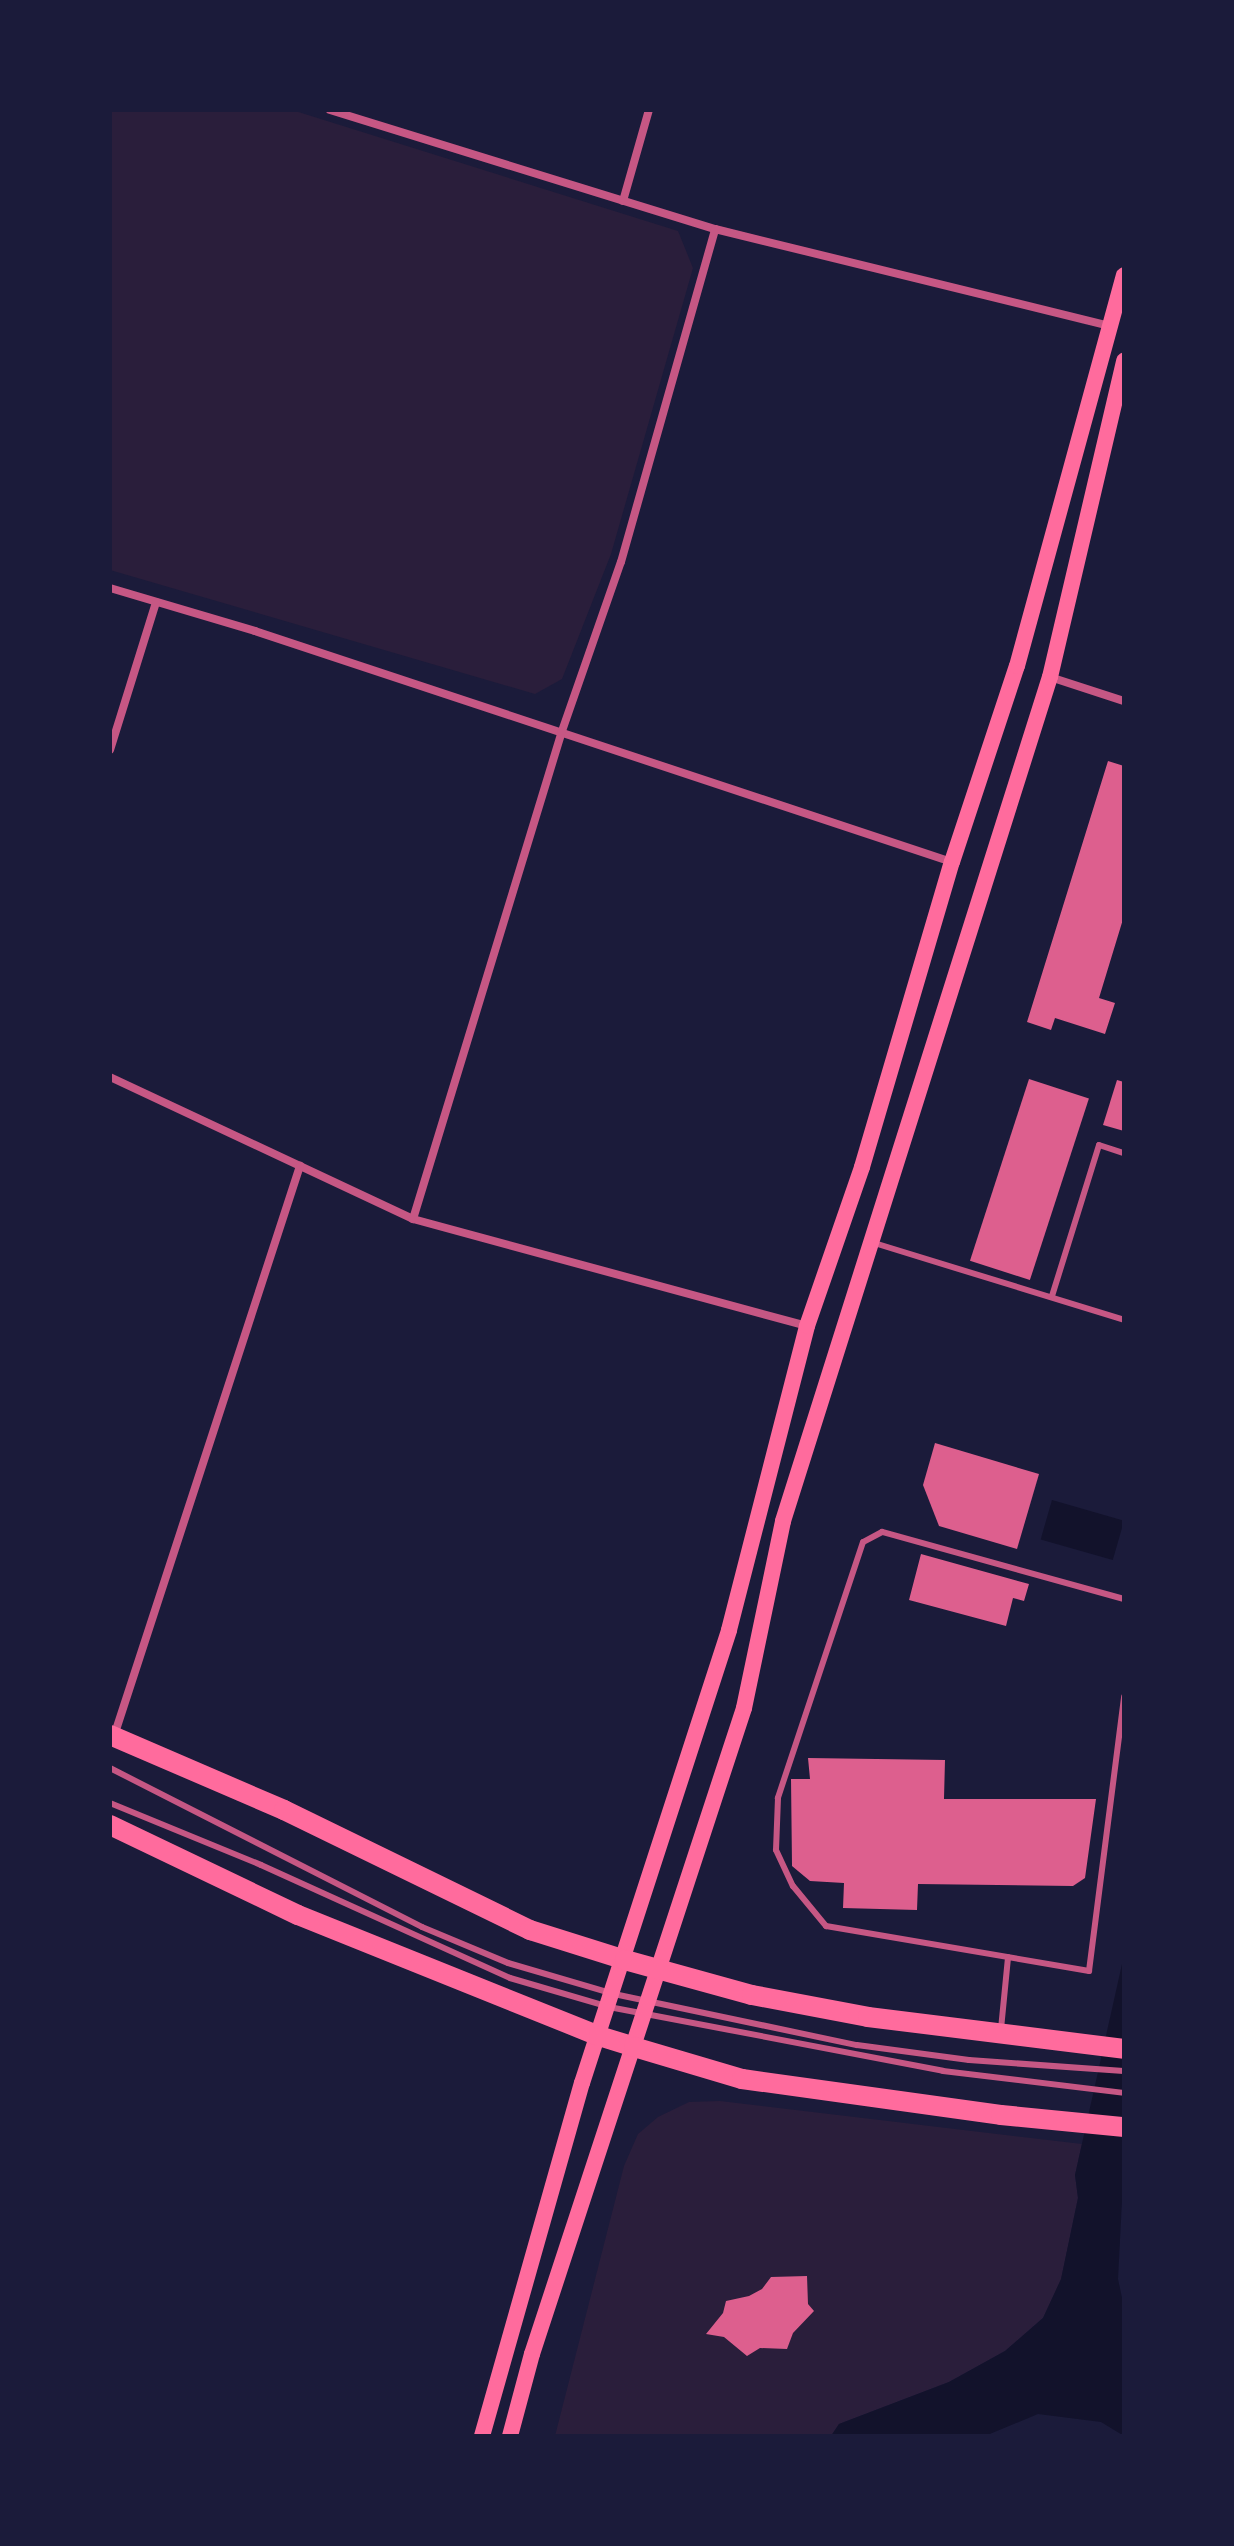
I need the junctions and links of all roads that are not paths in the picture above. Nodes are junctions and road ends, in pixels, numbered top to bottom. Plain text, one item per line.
1 (330, 110) edge
2 (649, 110) edge
3 (623, 201) junction
4 (715, 229) junction
5 (1124, 275) edge
6 (1109, 326) junction
7 (1124, 361) edge
8 (110, 588) edge
9 (156, 602) junction
10 (1050, 677) junction
11 (1124, 701) edge
12 (562, 731) junction
13 (110, 750) edge
14 (952, 862) junction
15 (110, 1077) edge
16 (1124, 1153) edge
17 (300, 1166) junction
18 (413, 1219) junction
19 (870, 1242) junction
20 (1052, 1296) junction
21 (1124, 1320) edge
22 (807, 1326) junction
23 (1124, 1599) edge
24 (1124, 1696) edge
25 (112, 1736) edge
26 (110, 1768) edge
27 (110, 1803) edge
28 (110, 1825) edge
29 (1008, 1957) junction
30 (625, 1960) junction
31 (657, 1969) junction
32 (612, 2000) junction
33 (646, 2008) junction
34 (1000, 2035) junction
35 (599, 2036) junction
36 (634, 2047) junction
37 (1124, 2049) edge
38 (1124, 2071) edge
39 (1124, 2093) edge
40 (1124, 2127) edge
41 (482, 2436) edge
42 (510, 2436) edge

1 - 3 street
2 - 3 street
3 - 4 street
4 - 6 street
4 - 12 street
5 - 6 main road
6 - 14 main road
7 - 10 main road
8 - 9 street
9 - 12 street
9 - 13 street
10 - 11 street
10 - 19 main road
12 - 14 street
12 - 18 street
14 - 22 main road
15 - 17 street
16 - 20 lane
17 - 18 street
17 - 25 street
18 - 22 street
19 - 20 lane
19 - 31 main road
20 - 21 lane
22 - 30 main road
23 - 29 lane
24 - 29 lane
25 - 30 main road
26 - 32 lane
27 - 32 lane
28 - 35 main road
29 - 34 lane
30 - 31 main road
30 - 32 main road
31 - 33 main road
31 - 34 main road
32 - 33 lane
32 - 33 lane
32 - 35 main road
33 - 36 main road
33 - 38 lane
33 - 39 lane
34 - 37 main road
35 - 36 main road
35 - 41 main road
36 - 40 main road
36 - 42 main road

